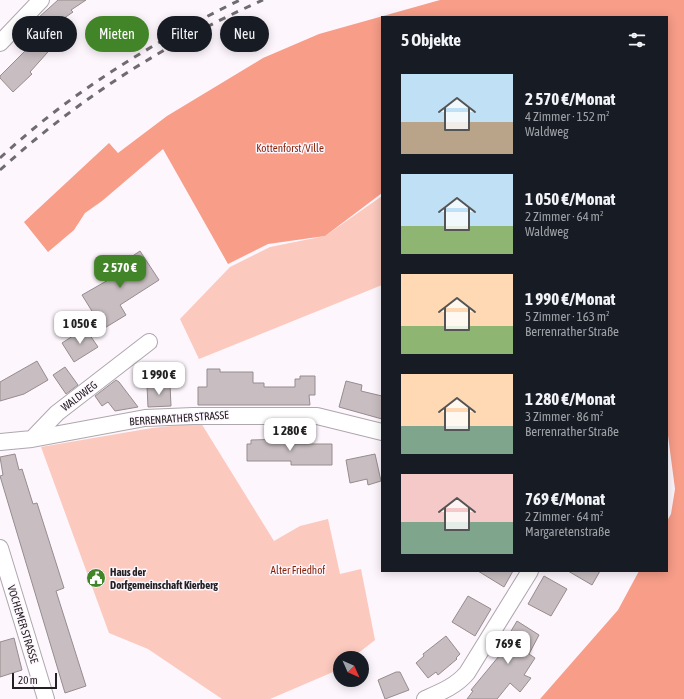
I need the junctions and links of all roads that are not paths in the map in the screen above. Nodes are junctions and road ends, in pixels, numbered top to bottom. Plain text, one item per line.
1 (41, 0) edge
2 (0, 43) edge
3 (149, 342) dead end
4 (381, 432) edge
5 (32, 439) junction
6 (0, 442) edge
7 (0, 548) edge
8 (529, 572) edge
9 (46, 699) edge
10 (425, 699) edge

1 - 2 street
3 - 5 street, WALDWEG
4 - 5 street, BERRENRATHER STRASSE
5 - 6 street, BERRENRATHER STRASSE
7 - 9 street, VOCHEMER STRASSE
8 - 10 street

